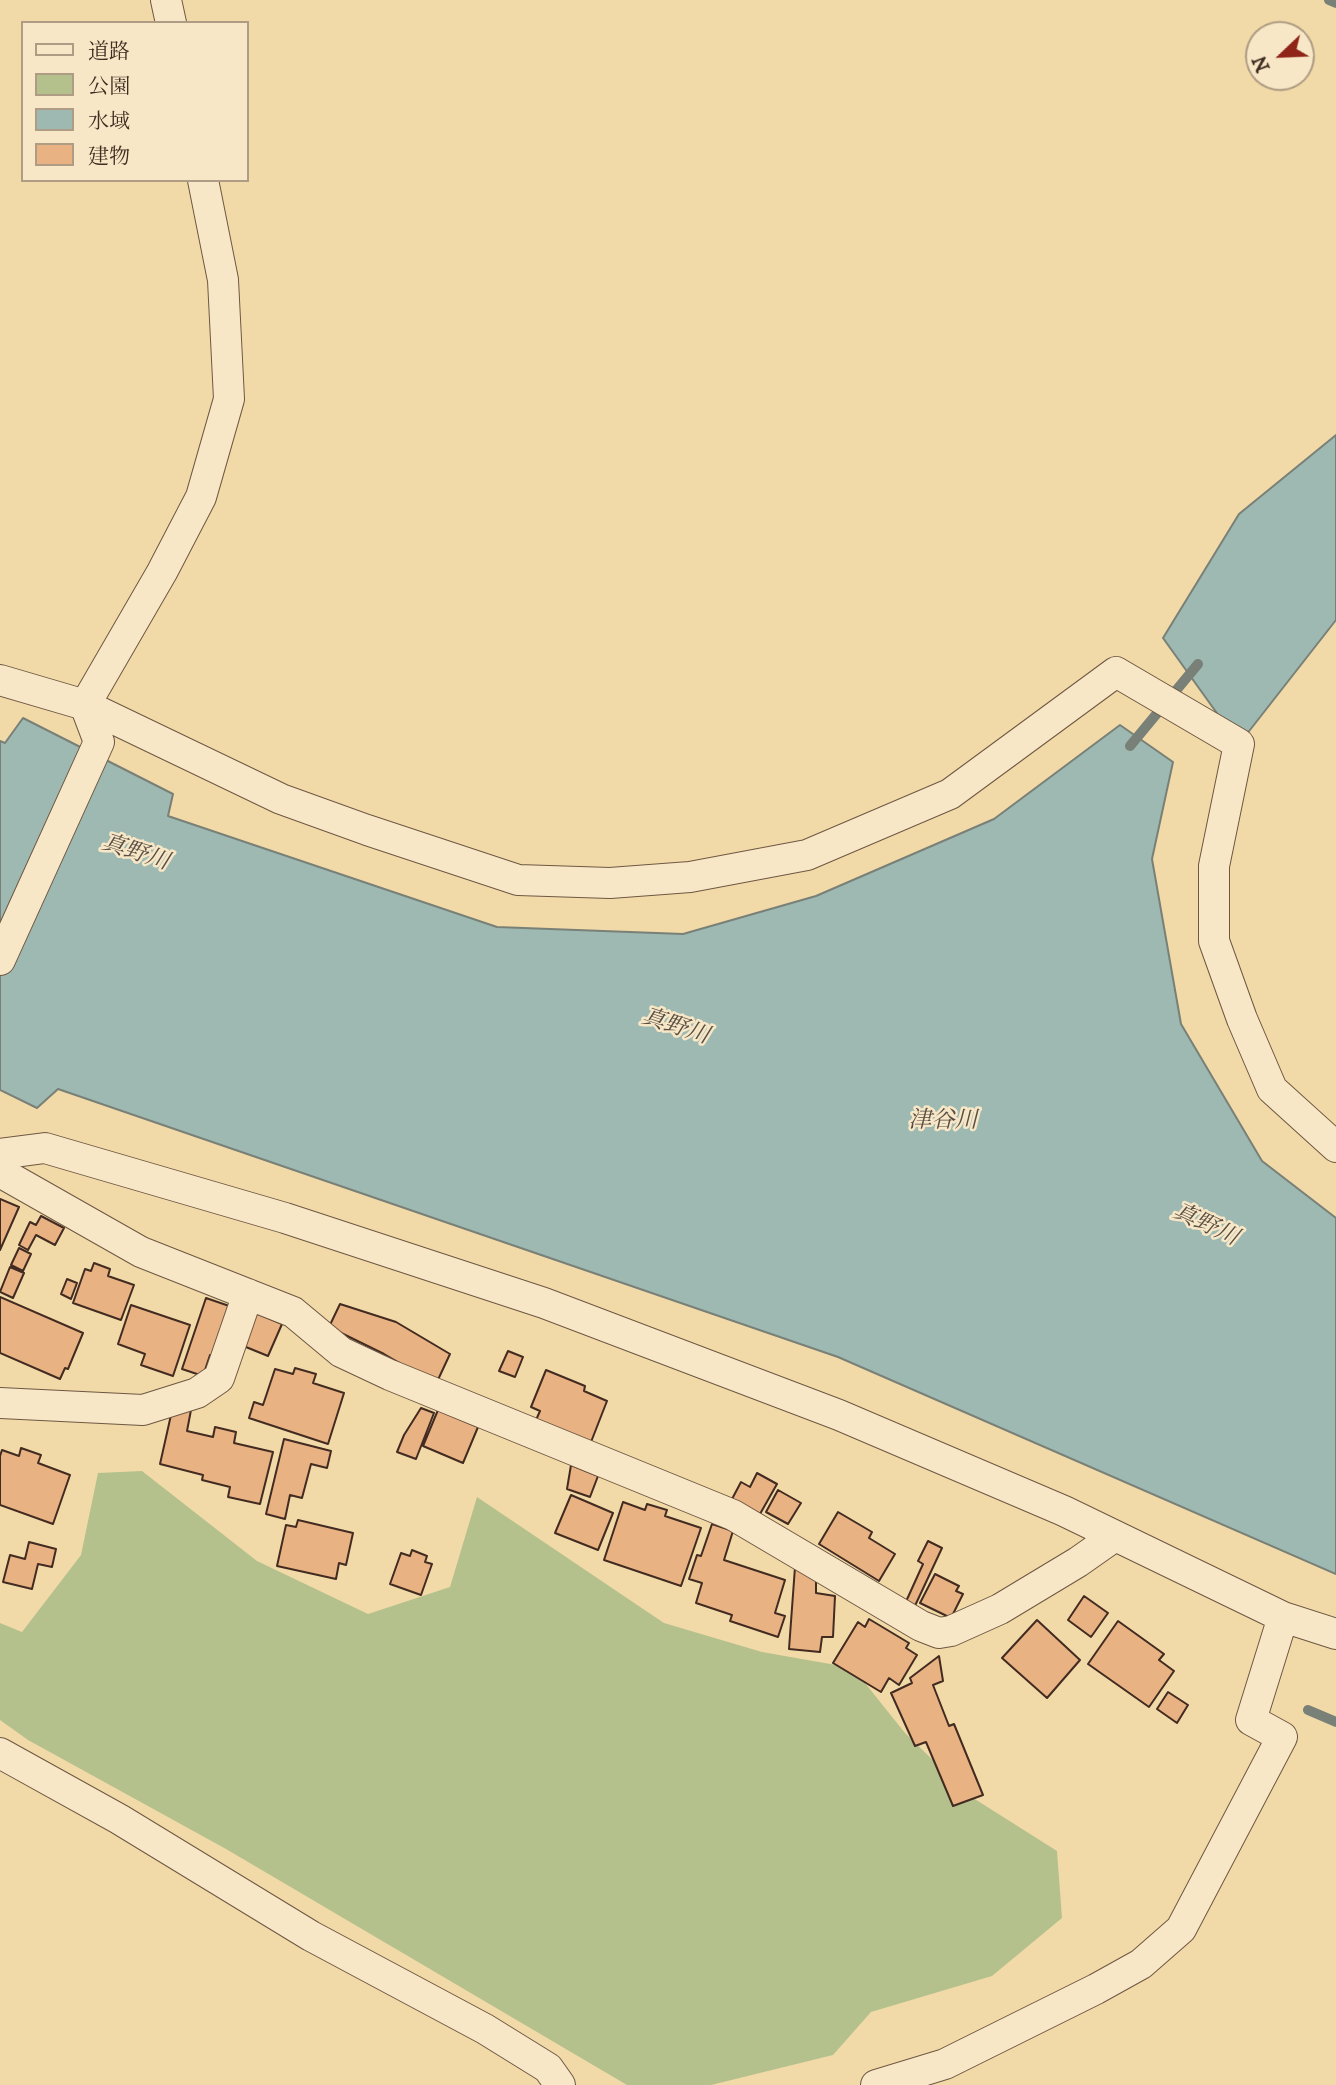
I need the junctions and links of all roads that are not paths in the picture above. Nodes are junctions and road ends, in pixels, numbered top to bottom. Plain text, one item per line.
1 (166, 0) edge
2 (171, 21) edge
3 (203, 182) edge
4 (0, 680) edge
5 (85, 705) junction
6 (0, 960) edge
7 (1336, 1147) edge
8 (0, 1153) edge
9 (0, 1172) edge
10 (248, 1294) junction
11 (0, 1403) edge
12 (1115, 1536) junction
13 (1283, 1617) junction
14 (1336, 1634) edge
15 (0, 1753) edge
16 (560, 2085) edge
17 (876, 2085) edge

1 - 2 street
3 - 5 street
4 - 5 street
5 - 6 street
5 - 7 street
8 - 12 street
9 - 10 street
10 - 11 street
10 - 12 street
12 - 13 street
13 - 14 street
13 - 17 street
15 - 16 street

